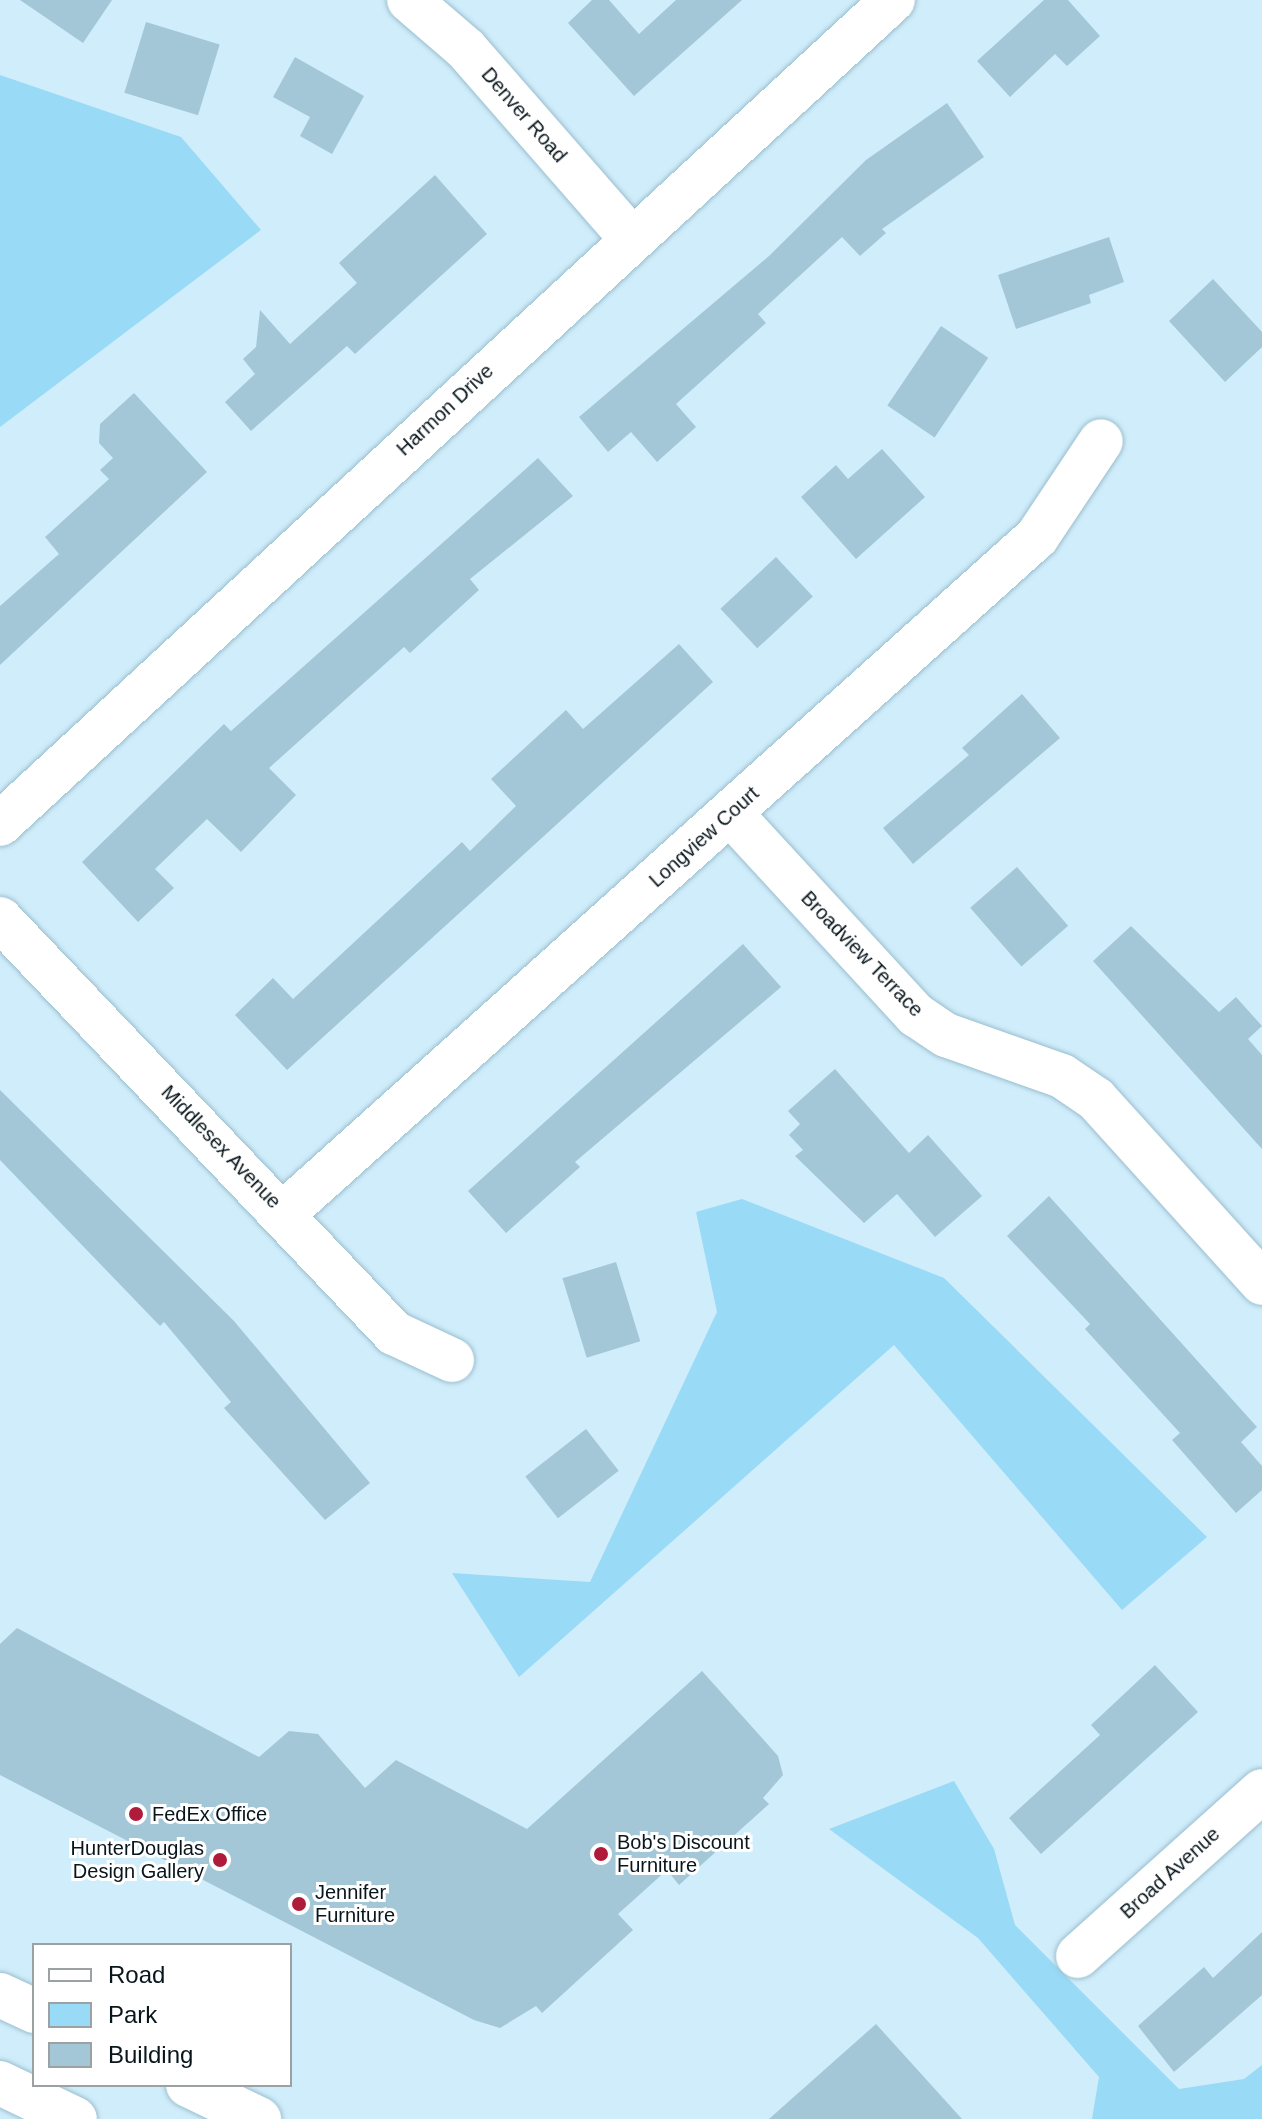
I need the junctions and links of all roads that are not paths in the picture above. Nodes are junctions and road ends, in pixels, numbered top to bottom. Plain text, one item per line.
1 (409, 0) edge
2 (893, 0) edge
3 (631, 238) junction
4 (1101, 441) dead end
5 (730, 813) junction
6 (0, 824) edge
7 (0, 919) edge
8 (284, 1213) junction
9 (1262, 1283) edge
10 (452, 1360) dead end
11 (1262, 1791) edge
12 (1078, 1956) dead end
13 (0, 1995) edge
14 (32, 2010) edge
15 (0, 2083) edge
16 (192, 2087) edge
17 (75, 2119) edge
18 (259, 2119) edge

1 - 3 main road, Denver Road
2 - 3 main road, Harmon Drive
3 - 6 main road, Harmon Drive
4 - 5 main road, Longview Court
5 - 8 main road, Longview Court
5 - 9 main road, Broadview Terrace
7 - 8 main road, Middlesex Avenue
8 - 10 main road, Middlesex Avenue
11 - 12 main road, Broad Avenue
13 - 14 main road
15 - 17 main road
16 - 18 main road

